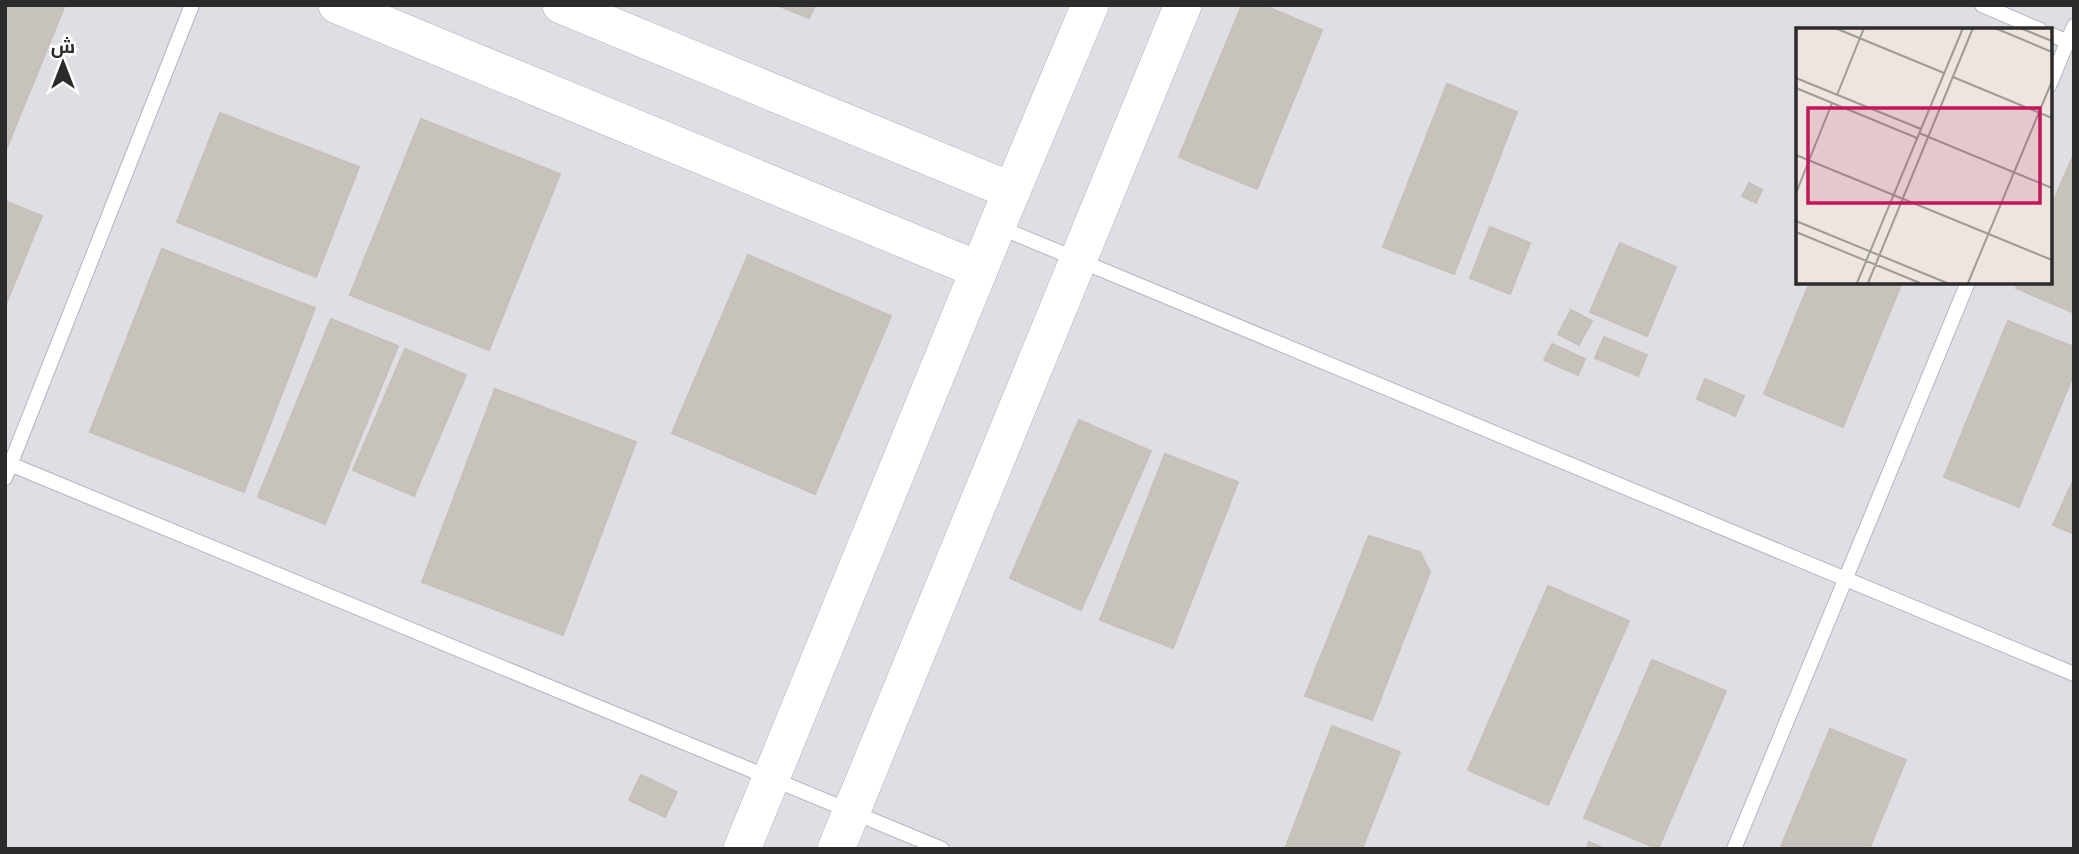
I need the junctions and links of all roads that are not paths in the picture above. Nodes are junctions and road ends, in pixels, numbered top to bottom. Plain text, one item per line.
1 (192, 5) edge
2 (337, 5) edge
3 (561, 5) edge
4 (1090, 5) edge
5 (1183, 5) edge
6 (1982, 5) edge
7 (2074, 26) edge
8 (2035, 28) edge
9 (2051, 35) edge
10 (2071, 42) edge
11 (2051, 82) edge
12 (1012, 191) junction
13 (997, 226) junction
14 (1079, 260) junction
15 (979, 270) junction
16 (1967, 284) edge
17 (7, 468) edge
18 (1845, 579) junction
19 (2074, 674) edge
20 (771, 779) junction
21 (851, 811) junction
22 (742, 849) edge
23 (836, 849) edge
24 (942, 849) edge
25 (1734, 849) edge

1 - 17 lane
2 - 15 street
3 - 12 street
4 - 12 street
5 - 14 street
6 - 8 lane
7 - 10 lane
9 - 10 lane
10 - 11 lane
12 - 13 street
13 - 14 lane
13 - 15 street
14 - 18 lane
14 - 21 street
15 - 20 street
16 - 18 lane
17 - 20 lane
18 - 19 lane
18 - 25 lane
20 - 21 lane
20 - 22 street
21 - 23 street
21 - 24 lane

